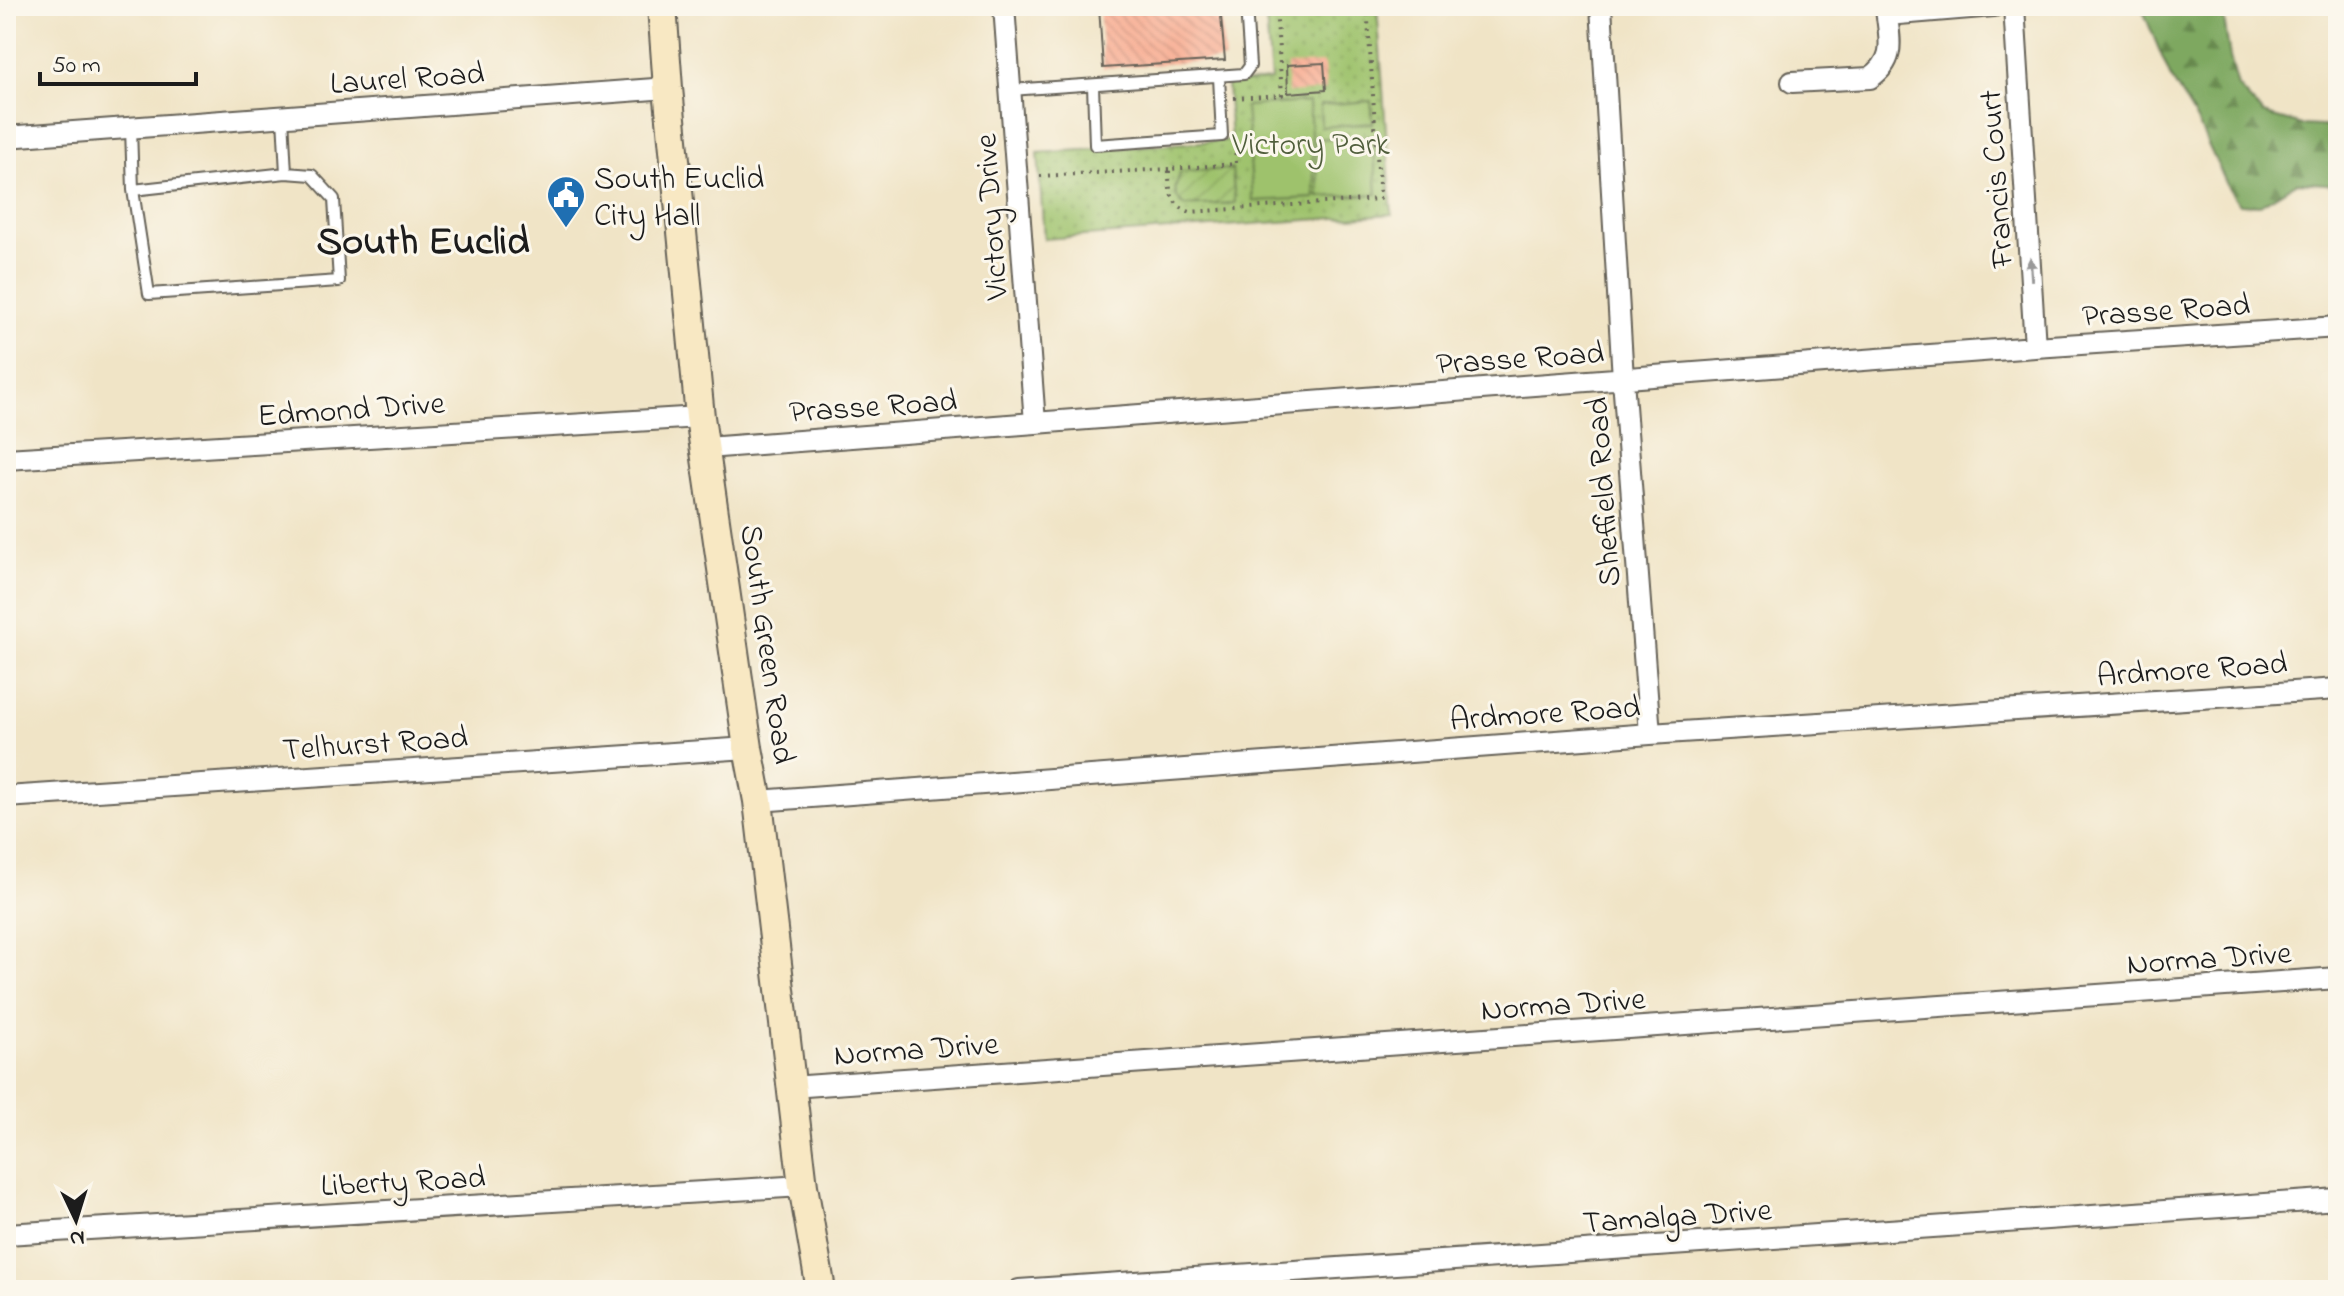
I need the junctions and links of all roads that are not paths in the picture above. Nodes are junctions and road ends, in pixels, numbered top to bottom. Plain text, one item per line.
1 (662, 6) edge
2 (1004, 6) edge
3 (1246, 6) edge
4 (1601, 6) edge
5 (1994, 6) edge
6 (2014, 6) edge
7 (1887, 10) edge
8 (1219, 77) junction
9 (1792, 82) dead end
10 (1093, 85) junction
11 (668, 88) junction
12 (1010, 90) junction
13 (283, 117) junction
14 (131, 128) junction
15 (6, 137) edge
16 (286, 173) junction
17 (133, 190) junction
18 (2338, 327) edge
19 (2035, 347) junction
20 (1623, 379) junction
21 (700, 417) junction
22 (1035, 423) junction
23 (706, 448) junction
24 (6, 459) edge
25 (2338, 689) edge
26 (1650, 734) junction
27 (748, 748) junction
28 (6, 797) edge
29 (758, 801) junction
30 (2338, 978) edge
31 (791, 1087) junction
32 (803, 1186) junction
33 (2338, 1199) edge
34 (6, 1234) edge
35 (821, 1290) edge
36 (1019, 1290) edge

1 - 11 main road, South Green Road
2 - 12 street, Victory Drive
3 - 8 lane
4 - 20 street, Sheffield Road
5 - 7 street
19 -> 6 street, Francis Court
7 - 9 street
8 - 10 lane
8 - 10 lane
10 - 12 lane
11 - 13 street, Laurel Road
11 - 21 main road, South Green Road
12 - 22 street, Victory Drive
13 - 14 street, Laurel Road
13 - 16 lane
14 - 15 street, Laurel Road
14 - 17 lane
16 - 17 lane
16 - 17 lane
18 - 19 street, Prasse Road
19 - 20 street, Prasse Road
20 - 22 street, Prasse Road
20 - 26 street, Sheffield Road
21 - 23 main road, South Green Road
21 - 24 street, Edmond Drive
22 - 23 street, Prasse Road
23 - 27 main road, South Green Road
25 - 26 street, Ardmore Road
26 - 29 street, Ardmore Road
27 - 28 street, Telhurst Road
27 - 29 main road, South Green Road
29 - 31 main road, South Green Road
30 - 31 street, Norma Drive
31 - 32 main road, South Green Road
32 - 34 street, Liberty Road
32 - 35 main road, South Green Road
33 - 36 street, Tamalga Drive

